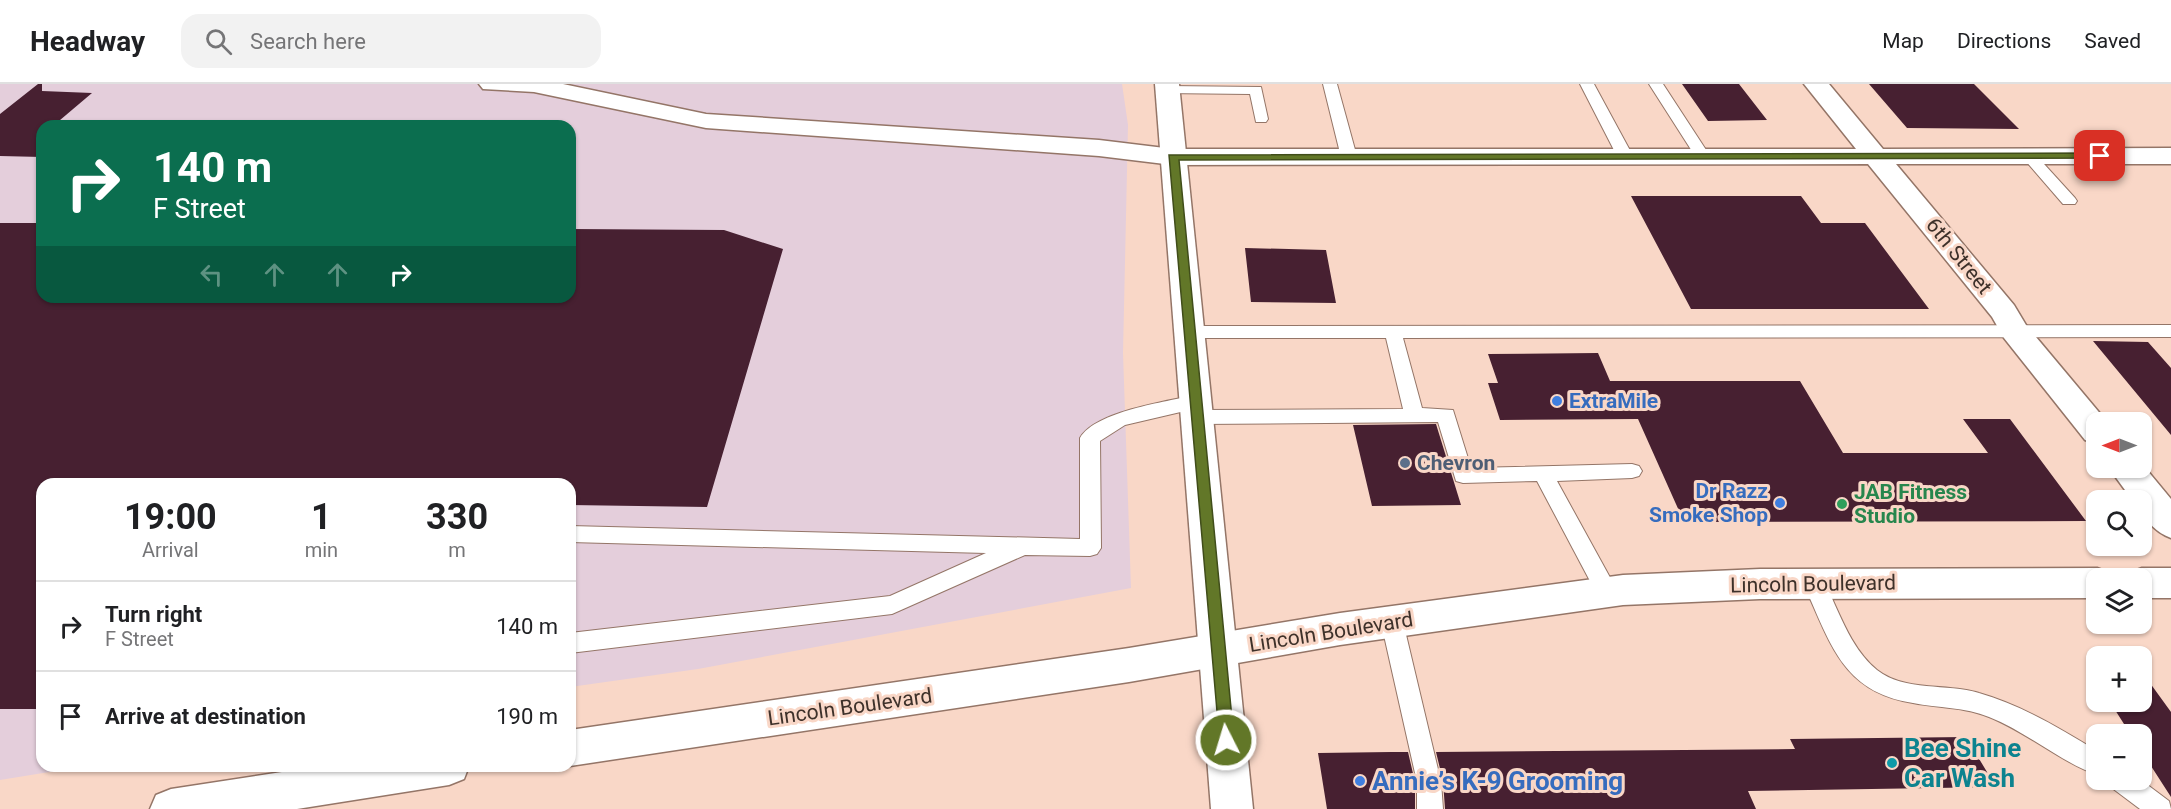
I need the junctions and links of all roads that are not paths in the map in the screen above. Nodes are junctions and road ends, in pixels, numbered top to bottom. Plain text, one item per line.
1 (491, 84) edge
2 (1330, 84) edge
3 (1587, 84) edge
4 (1656, 84) edge
5 (1816, 84) edge
6 (1167, 87) edge
7 (1261, 120) dead end
8 (1624, 156) junction
9 (1702, 156) junction
10 (1874, 156) junction
11 (2030, 156) junction
12 (2171, 156) edge
13 (1173, 157) junction
14 (1349, 157) junction
15 (2069, 201) dead end
16 (2015, 330) junction
17 (2171, 331) edge
18 (1189, 332) junction
19 (1393, 332) junction
20 (1196, 409) junction
21 (1414, 415) junction
22 (2086, 418) edge
23 (1632, 471) dead end
24 (1544, 474) junction
25 (2134, 478) edge
26 (2171, 524) edge
27 (576, 534) edge
28 (1023, 546) junction
29 (1814, 583) junction
30 (2086, 583) edge
31 (2152, 583) edge
32 (2171, 583) edge
33 (1607, 592) junction
34 (1392, 622) junction
35 (576, 642) edge
36 (1218, 649) junction
37 (576, 747) edge
38 (2086, 757) edge
39 (409, 772) edge
40 (2134, 790) edge
41 (171, 809) edge
42 (1232, 809) edge
43 (1430, 809) edge
44 (2160, 809) edge

1 - 13 street
2 - 14 lane
3 - 8 lane
4 - 9 lane
5 - 10 street, 6th Street
6 - 7 lane
6 - 13 street
8 - 9 street
8 - 14 street
9 - 10 street
10 - 11 street
10 - 16 street, 6th Street
11 - 12 street
11 - 15 lane
13 - 14 street
13 - 18 street
16 - 17 lane
16 - 19 lane
16 - 22 street, 6th Street
18 - 19 lane
18 - 20 street
19 - 21 lane
20 - 21 lane
20 - 28 lane
20 - 36 street
21 - 24 lane
23 - 24 lane
24 - 33 lane
25 - 26 street
27 - 28 lane
28 - 35 lane
29 - 30 street, Lincoln Boulevard
29 - 33 street, Lincoln Boulevard
29 - 38 lane
31 - 32 street
33 - 34 street, Lincoln Boulevard
34 - 36 street, Lincoln Boulevard
34 - 43 lane
36 - 37 street, Lincoln Boulevard
36 - 42 street
39 - 41 street
40 - 44 lane

